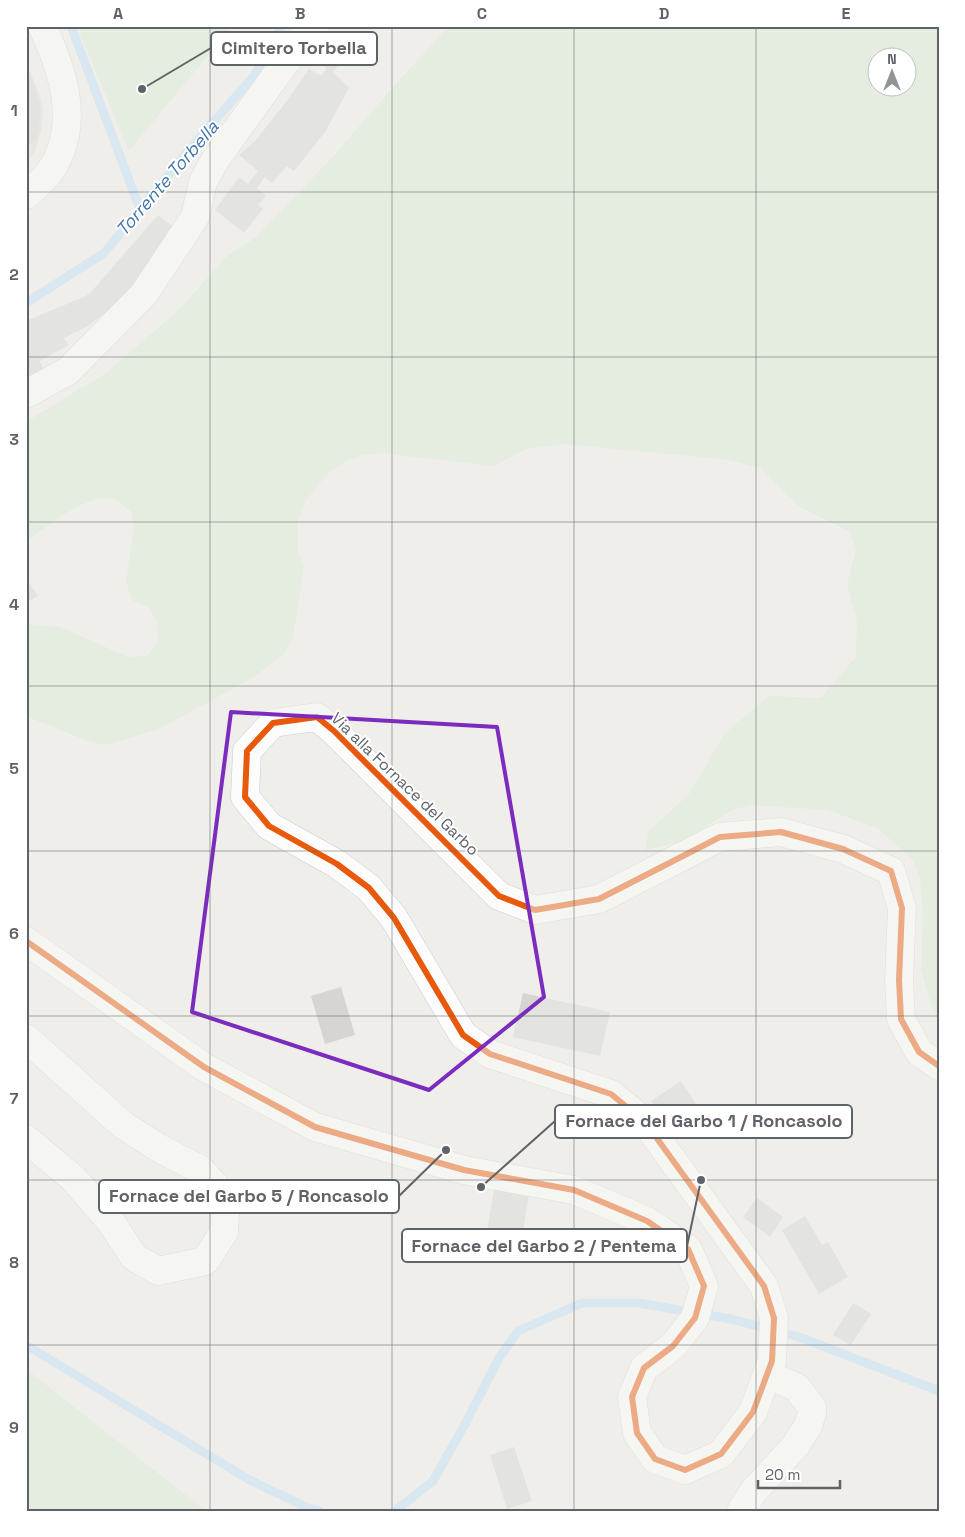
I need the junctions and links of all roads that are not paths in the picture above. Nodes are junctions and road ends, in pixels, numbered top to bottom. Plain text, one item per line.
1 (42, 26) edge
2 (316, 26) edge
3 (26, 195) edge
4 (26, 394) edge
5 (26, 941) edge
6 (26, 1038) edge
7 (939, 1066) edge
8 (26, 1139) edge
9 (768, 1375) junction
10 (740, 1511) edge

1 - 3 street
2 - 4 street
5 - 9 street, Via alla Fornace del Garbo
6 - 8 street
7 - 9 street, Via alla Fornace del Garbo
9 - 10 street

